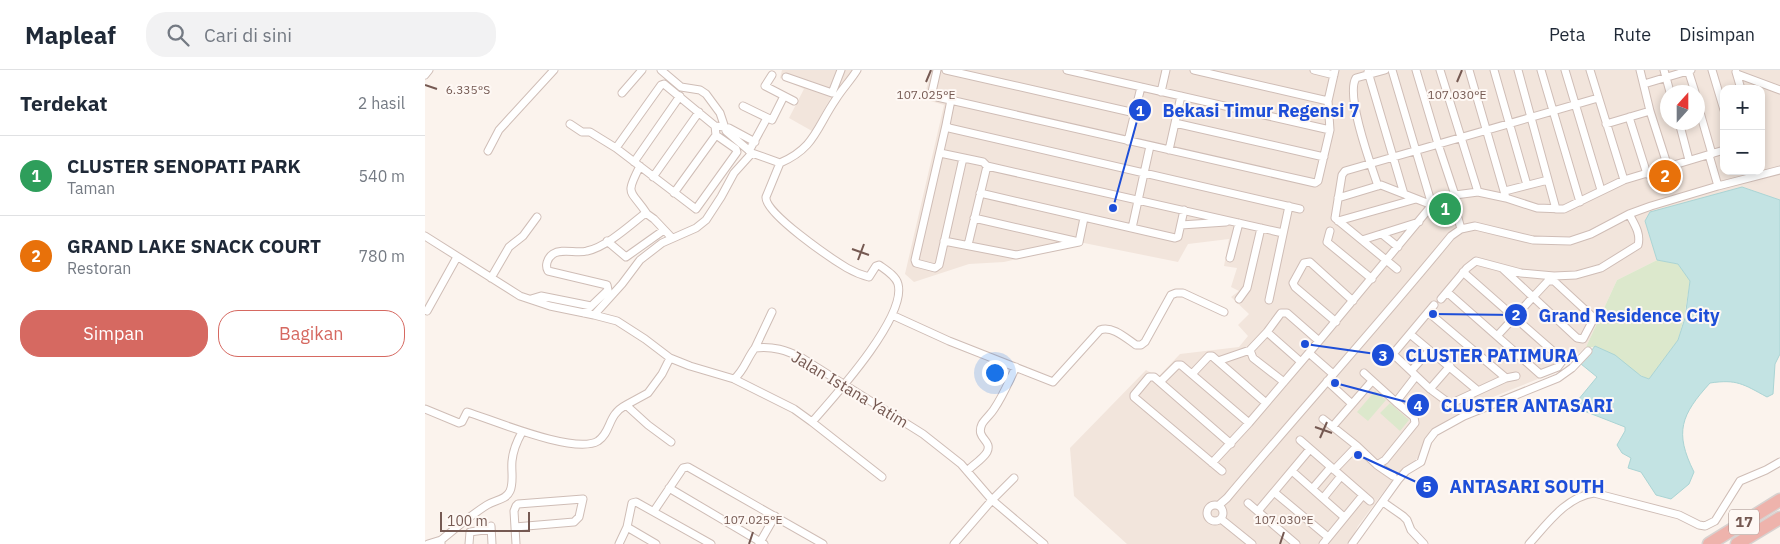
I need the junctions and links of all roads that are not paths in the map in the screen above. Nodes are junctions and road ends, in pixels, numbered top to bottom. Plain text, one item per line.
1 (429, 70) edge
2 (555, 70) edge
3 (642, 70) edge
4 (661, 70) edge
5 (841, 70) edge
6 (849, 70) edge
7 (857, 70) edge
8 (937, 70) edge
9 (946, 70) edge
10 (1067, 70) edge
11 (1166, 70) edge
12 (1194, 70) edge
13 (1314, 70) edge
14 (1385, 70) edge
15 (1392, 70) edge
16 (1416, 70) edge
17 (1441, 70) edge
18 (1469, 70) edge
19 (1494, 70) edge
20 (1518, 70) edge
21 (1541, 70) edge
22 (1565, 70) edge
23 (1592, 70) edge
24 (1640, 70) edge
25 (1664, 70) edge
26 (1689, 70) edge
27 (1712, 70) edge
28 (1335, 72) edge
29 (1368, 72) edge
30 (1736, 72) edge
31 (425, 75) edge
32 (772, 75) dead end
33 (786, 77) dead end
34 (1666, 78) junction
35 (1644, 84) junction
36 (1668, 85) edge
37 (1693, 85) edge
38 (1740, 85) edge
39 (1141, 87) junction
40 (1780, 90) edge
41 (622, 92) dead end
42 (1161, 92) junction
43 (680, 96) junction
44 (784, 96) junction
45 (1181, 96) junction
46 (1720, 97) edge
47 (1598, 98) junction
48 (951, 100) junction
49 (794, 101) dead end
50 (1328, 101) junction
51 (1575, 104) junction
52 (743, 106) dead end
53 (1650, 110) junction
54 (1553, 111) junction
55 (699, 112) junction
56 (1135, 113) junction
57 (1532, 116) junction
58 (1629, 117) junction
59 (767, 118) junction
60 (1509, 122) junction
61 (1175, 123) junction
62 (570, 124) dead end
63 (1606, 124) junction
64 (946, 125) junction
65 (715, 126) junction
66 (726, 127) junction
67 (1329, 130) junction
68 (1487, 130) junction
69 (1681, 130) edge
70 (1705, 130) edge
71 (716, 136) junction
72 (1461, 137) junction
73 (1128, 141) junction
74 (755, 142) junction
75 (1437, 144) junction
76 (1150, 146) junction
77 (616, 148) junction
78 (1169, 150) junction
79 (488, 151) dead end
80 (1416, 151) junction
81 (1720, 151) edge
82 (750, 152) junction
83 (940, 153) junction
84 (1711, 154) junction
85 (1324, 157) junction
86 (963, 158) junction
87 (1393, 158) junction
88 (1689, 160) junction
89 (780, 163) junction
90 (637, 164) junction
91 (1371, 164) junction
92 (987, 166) junction
93 (1668, 167) junction
94 (1780, 170) edge
95 (1144, 173) junction
96 (1647, 174) junction
97 (653, 177) junction
98 (1548, 180) junction
99 (1624, 180) junction
100 (1527, 185) junction
101 (1378, 186) junction
102 (1718, 186) junction
103 (1601, 190) junction
104 (1478, 192) junction
105 (674, 193) junction
106 (980, 193) junction
107 (1404, 194) junction
108 (1506, 194) junction
109 (1453, 196) junction
110 (1338, 198) junction
111 (1416, 199) junction
112 (1138, 200) junction
113 (1580, 202) junction
114 (1433, 205) junction
115 (1289, 206) junction
116 (1299, 209) dead end
117 (1556, 209) junction
118 (1184, 210) junction
119 (647, 214) junction
120 (1629, 214) junction
121 (537, 216) dead end
122 (974, 218) junction
123 (1084, 218) junction
124 (1338, 221) junction
125 (1236, 222) junction
126 (1419, 222) junction
127 (1181, 226) junction
128 (1132, 228) junction
129 (1261, 228) junction
130 (1461, 229) junction
131 (664, 230) junction
132 (1330, 231) dead end
133 (1283, 233) junction
134 (1382, 234) junction
135 (425, 236) edge
136 (672, 238) junction
137 (1362, 240) junction
138 (607, 241) junction
139 (944, 241) junction
140 (1079, 242) junction
141 (968, 245) junction
142 (1398, 247) junction
143 (457, 257) junction
144 (1230, 258) dead end
145 (1387, 261) junction
146 (1502, 267) junction
147 (1397, 269) dead end
148 (1463, 272) junction
149 (491, 278) junction
150 (1554, 278) junction
151 (1372, 279) junction
152 (1447, 292) junction
153 (1533, 297) junction
154 (1239, 299) dead end
155 (1441, 299) dead end
156 (531, 300) junction
157 (1269, 300) dead end
158 (1353, 301) junction
159 (1434, 305) dead end
160 (591, 306) junction
161 (427, 311) dead end
162 (584, 312) junction
163 (773, 312) dead end
164 (1224, 312) dead end
165 (1428, 312) junction
166 (594, 315) junction
167 (892, 315) junction
168 (1515, 317) junction
169 (1336, 322) junction
170 (1267, 332) junction
171 (1410, 334) junction
172 (1497, 336) junction
173 (1319, 341) junction
174 (755, 348) junction
175 (1250, 350) junction
176 (1429, 351) junction
177 (1588, 351) dead end
178 (1309, 353) junction
179 (670, 358) junction
180 (1218, 361) junction
181 (1301, 362) junction
182 (1450, 366) junction
183 (1016, 367) junction
184 (1363, 373) dead end
185 (1414, 373) junction
186 (1192, 374) junction
187 (1333, 374) junction
188 (1516, 376) dead end
189 (1506, 378) junction
190 (735, 379) junction
191 (1327, 381) junction
192 (1372, 381) junction
193 (1160, 382) junction
194 (1284, 382) junction
195 (844, 384) junction
196 (1430, 389) junction
197 (1477, 390) junction
198 (1396, 402) junction
199 (1266, 403) junction
200 (1352, 404) junction
201 (626, 406) junction
202 (425, 409) edge
203 (1323, 419) dead end
204 (812, 422) junction
205 (1249, 423) junction
206 (1333, 426) junction
207 (522, 432) junction
208 (1300, 440) dead end
209 (671, 442) dead end
210 (1231, 444) junction
211 (1357, 446) junction
212 (1311, 449) junction
213 (1780, 462) edge
214 (1213, 463) junction
215 (1377, 465) junction
216 (1333, 468) junction
217 (967, 471) junction
218 (1222, 471) dead end
219 (1293, 471) junction
220 (1341, 476) junction
221 (1393, 476) dead end
222 (882, 477) dead end
223 (1014, 478) dead end
224 (669, 488) junction
225 (1313, 488) junction
226 (1275, 492) junction
227 (1363, 495) junction
228 (1324, 498) junction
229 (992, 500) junction
230 (1780, 500) edge
231 (1370, 501) dead end
232 (1383, 502) junction
233 (1248, 504) dead end
234 (1219, 506) junction
235 (654, 511) junction
236 (1258, 511) junction
237 (775, 516) junction
238 (1344, 517) junction
239 (1780, 518) edge
240 (1221, 519) junction
241 (515, 527) junction
242 (627, 527) junction
243 (1328, 537) junction
244 (441, 542) edge
245 (761, 543) edge
246 (428, 544) edge
247 (469, 544) edge
248 (492, 544) edge
249 (516, 544) edge
250 (619, 544) edge
251 (656, 544) edge
252 (711, 544) edge
253 (823, 544) edge
254 (954, 544) edge
255 (1044, 544) edge
256 (1251, 544) edge
257 (1296, 544) edge
258 (1323, 544) edge
259 (1352, 544) edge
260 (1423, 544) edge
261 (1529, 544) edge
262 (1709, 544) edge
263 (1737, 544) edge

1 - 31 street
2 - 79 street
3 - 41 street
4 - 66 street
5 - 6 street
5 - 33 street
7 - 89 street
8 - 48 street
9 - 56 street
10 - 39 street
11 - 42 street
12 - 50 street
13 - 28 street
14 - 29 street
15 - 80 street
16 - 75 street
17 - 72 street
18 - 68 street
19 - 60 street
20 - 57 street
21 - 54 street
22 - 51 street
23 - 47 street
24 - 35 street
25 - 34 street
26 - 34 street
26 - 37 street
27 - 46 street
28 - 50 street
29 - 87 street
29 - 91 street
30 - 38 street
30 - 40 street
32 - 44 street
34 - 35 street
34 - 36 street
35 - 53 street
39 - 42 street
39 - 56 street
42 - 45 street
43 - 55 street
43 - 77 street
43 - 90 street
44 - 49 street
44 - 59 street
45 - 61 street
45 - 67 street
47 - 51 street
47 - 63 street
48 - 64 street
48 - 73 street
50 - 67 street
51 - 54 street
51 - 103 street
52 - 59 street
53 - 58 street
53 - 93 street
54 - 57 street
54 - 113 street
55 - 65 street
55 - 97 street
56 - 73 street
57 - 60 street
57 - 98 street
58 - 63 street
58 - 96 street
59 - 74 street
60 - 68 street
60 - 100 street
61 - 78 street
61 - 85 street
62 - 77 street
63 - 99 street
64 - 83 street
64 - 95 street
65 - 66 street
65 - 71 street
66 - 74 street
66 - 82 street
67 - 85 street
68 - 72 street
68 - 108 street
69 - 88 street
70 - 84 street
71 - 105 street
71 - 105 street
72 - 75 street
72 - 104 street
73 - 76 street
74 - 82 street
75 - 80 street
75 - 109 street
76 - 78 street
76 - 95 street
77 - 90 street
78 - 85 street
80 - 87 street
80 - 114 street
81 - 84 street
82 - 89 street
82 - 136 street
83 - 86 street
83 - 139 street
84 - 88 street
84 - 102 street
86 - 92 street
86 - 139 street
87 - 91 street
87 - 107 street
88 - 93 street
89 - 167 street
90 - 97 street
90 - 119 street
91 - 101 street
91 - 110 street
92 - 106 street
92 - 112 street
93 - 96 street
94 - 102 street
95 - 112 street
95 - 115 street
96 - 99 street
97 - 105 street
98 - 100 street
98 - 117 street
99 - 103 street
100 - 108 street
101 - 107 street
101 - 110 street
102 - 120 street
103 - 113 street
104 - 108 street
104 - 109 street
106 - 122 street
106 - 123 street
107 - 111 street
108 - 117 street
109 - 114 street
109 - 130 street
110 - 124 street
111 - 114 street
111 - 124 street
112 - 118 street
112 - 128 street
113 - 117 street
114 - 126 street
115 - 116 street
115 - 133 street
118 - 125 street
118 - 127 street
119 - 131 street
119 - 138 street
120 - 130 street
120 - 150 street
121 - 149 street
122 - 140 street
122 - 141 street
123 - 128 street
123 - 140 street
124 - 137 street
125 - 127 street
125 - 129 street
125 - 144 street
126 - 134 street
126 - 142 street
127 - 128 street
129 - 133 street
129 - 154 street
130 - 187 street
131 - 136 street
131 - 138 street
132 - 151 street
133 - 157 street
134 - 137 street
134 - 142 street
135 - 143 street
136 - 166 street
137 - 145 street
138 - 160 street
139 - 141 street
140 - 141 street
142 - 145 street
143 - 149 street
143 - 161 street
145 - 147 street
145 - 151 street
146 - 148 street
146 - 150 street
146 - 153 street
148 - 152 street
148 - 168 street
149 - 156 street
150 - 153 street
150 - 153 street
151 - 158 street
152 - 155 street
152 - 172 street
153 - 168 street
156 - 160 street
156 - 162 street
158 - 169 street
158 - 169 street
159 - 165 street
160 - 162 street
162 - 166 street
163 - 174 street
164 - 183 street
165 - 171 street
165 - 189 street
166 - 179 street
167 - 183 street
167 - 195 street
168 - 172 street
168 - 172 street
169 - 173 street
170 - 173 street
170 - 175 street
170 - 181 street
171 - 176 street
171 - 185 street
173 - 178 street
174 - 190 street
174 - 195 street, Jalan Istana Yatim
175 - 180 street
175 - 194 street
176 - 182 street
176 - 185 street
177 - 232 street
178 - 181 street
178 - 187 street
179 - 190 street
179 - 201 street
180 - 186 street
180 - 199 street
181 - 194 street
182 - 196 street
182 - 197 street
183 - 217 street
184 - 192 street
185 - 196 street
185 - 198 street
186 - 193 street
186 - 205 street
187 - 191 street
188 - 189 street
189 - 197 street
190 - 204 street
191 - 200 street
191 - 234 street
192 - 198 street
192 - 200 street
193 - 210 street
193 - 214 street
194 - 199 street
195 - 204 street
195 - 217 street, Jalan Istana Yatim
196 - 197 street
198 - 215 street
199 - 205 street
200 - 206 street
201 - 207 street
201 - 209 street
202 - 207 street
203 - 206 street
204 - 222 street
205 - 210 street
206 - 211 street
207 - 244 street
208 - 212 street
210 - 214 street
211 - 215 street
211 - 216 street
212 - 216 street
212 - 219 street
213 - 261 street
214 - 218 street
215 - 221 street
216 - 220 street
216 - 225 street
217 - 229 street, Jalan Istana Yatim
219 - 225 street
219 - 226 street
220 - 227 street
220 - 228 street
223 - 229 street
224 - 235 street
224 - 237 street
224 - 245 street
225 - 228 street
226 - 236 street
226 - 243 street
227 - 231 street
227 - 238 street
228 - 238 street
229 - 254 street
229 - 255 street, Jalan Istana Yatim
230 - 262 highway, 17
232 - 259 street
232 - 260 street
233 - 236 street
234 - 240 street
234 - 240 street
235 - 242 street
235 - 252 street
236 - 257 street
237 - 245 street
237 - 253 street
238 - 243 street
239 - 263 highway, 17
240 - 256 street
241 - 241 street
241 - 249 street
242 - 250 street
242 - 251 street
243 - 258 street
244 - 246 street
247 - 248 street

